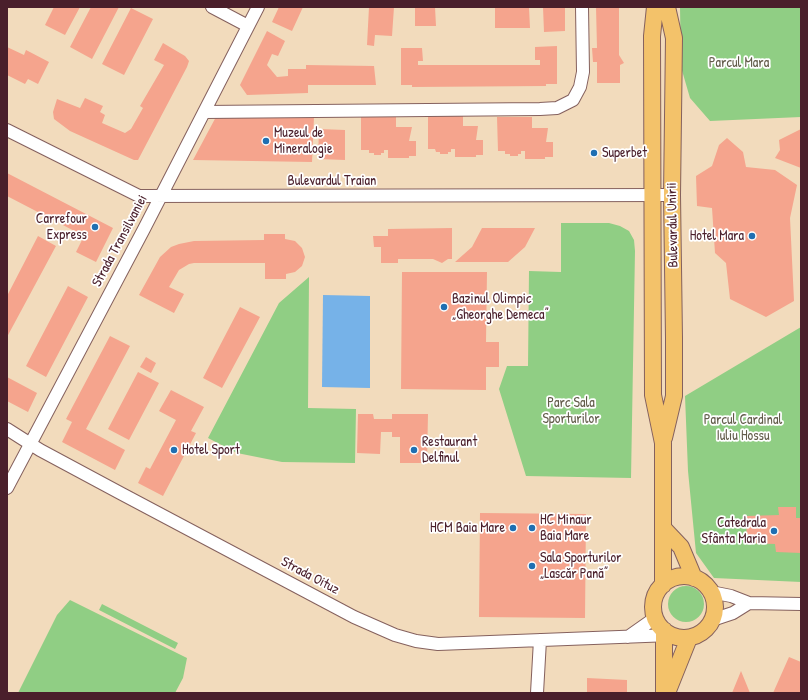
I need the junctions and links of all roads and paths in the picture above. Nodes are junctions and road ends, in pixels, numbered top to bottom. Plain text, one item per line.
1 (212, 7) edge
2 (258, 7) edge
3 (582, 7) edge
4 (655, 7) edge
5 (666, 7) edge
6 (248, 26) junction
7 (204, 112) junction
8 (7, 130) edge
9 (672, 195) junction
10 (160, 196) junction
11 (653, 196) junction
12 (7, 429) edge
13 (663, 443) junction
14 (30, 444) junction
15 (7, 488) edge
16 (663, 528) junction
17 (694, 578) junction
18 (663, 585) junction
19 (711, 592) junction
20 (749, 603) junction
21 (801, 604) edge
22 (712, 620) junction
23 (663, 630) junction
24 (628, 637) junction
25 (688, 638) junction
26 (540, 640) junction
27 (537, 693) edge
28 (666, 693) edge

1 - 6 street
2 - 6 street, Strada Transilvaniei
3 - 7 street
4 - 11 main road, Bulevardul Unirii
5 - 9 main road, Bulevardul Unirii
6 - 7 street, Strada Transilvaniei
7 - 10 street, Strada Transilvaniei
8 - 10 street, Bulevardul Traian
9 - 11 street, Bulevardul Traian
9 - 13 main road, Bulevardul Unirii
10 - 11 street, Bulevardul Traian
10 - 14 street, Strada Transilvaniei
11 - 13 main road, Bulevardul Unirii
12 - 14 street, Strada Oituz
13 - 16 main road, Bulevardul Unirii
14 - 15 street, Strada Transilvaniei
14 - 26 street, Strada Oituz
16 - 17 main road
16 - 18 main road, Bulevardul Unirii
17 - 18 main road
17 - 19 main road
18 - 23 main road
19 - 20 street
19 - 22 main road
20 - 21 street
20 - 22 street
22 - 25 main road
23 - 24 street
23 - 24 street, Strada Oituz
23 - 25 main road
23 - 28 main road
24 - 26 street, Strada Oituz
25 - 28 main road
26 - 27 street

